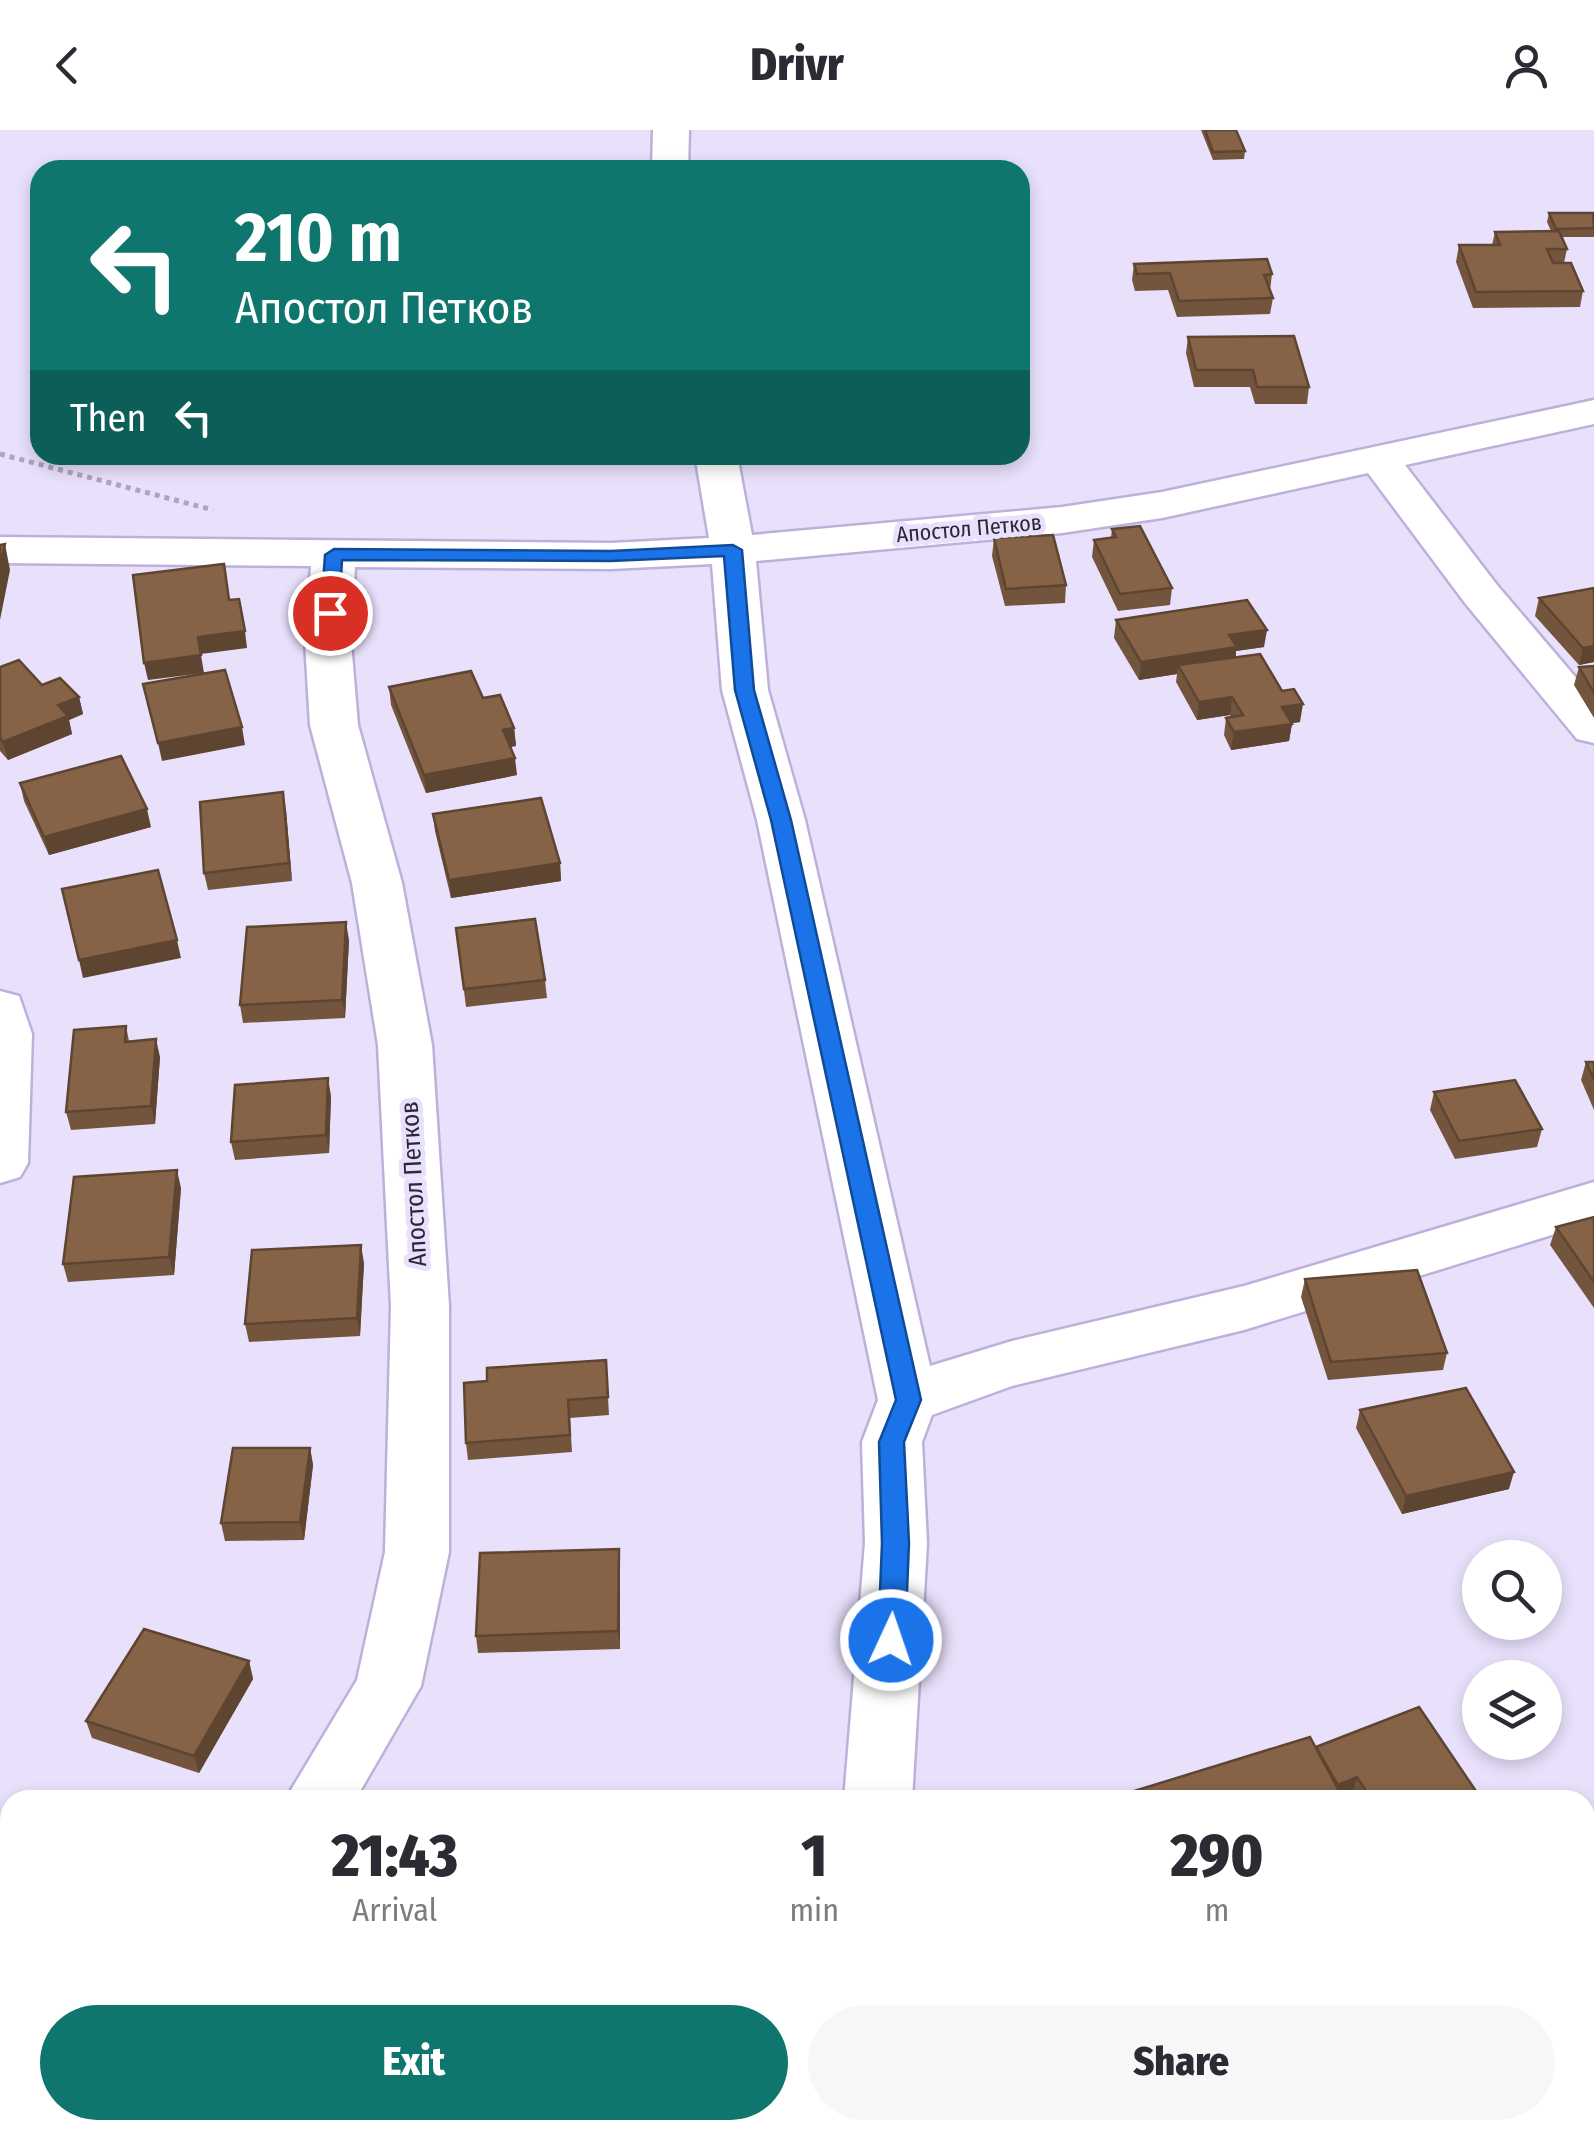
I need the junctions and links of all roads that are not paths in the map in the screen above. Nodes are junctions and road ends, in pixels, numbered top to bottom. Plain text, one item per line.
1 (671, 130) edge
2 (670, 160) edge
3 (1594, 412) edge
4 (1380, 460) junction
5 (718, 465) edge
6 (0, 550) edge
7 (733, 550) junction
8 (307, 554) junction
9 (1594, 729) edge
10 (0, 1009) edge
11 (0, 1163) edge
12 (1594, 1202) edge
13 (908, 1400) junction
14 (325, 1790) edge
15 (879, 1790) edge

1 - 2 street
3 - 4 street, Апостол Петков
4 - 7 street, Апостол Петков
4 - 9 street
5 - 7 street
6 - 8 street, Апостол Петков
7 - 8 street, Апостол Петков
7 - 13 street
8 - 14 street, Апостол Петков
10 - 11 street
12 - 13 street
13 - 15 street

